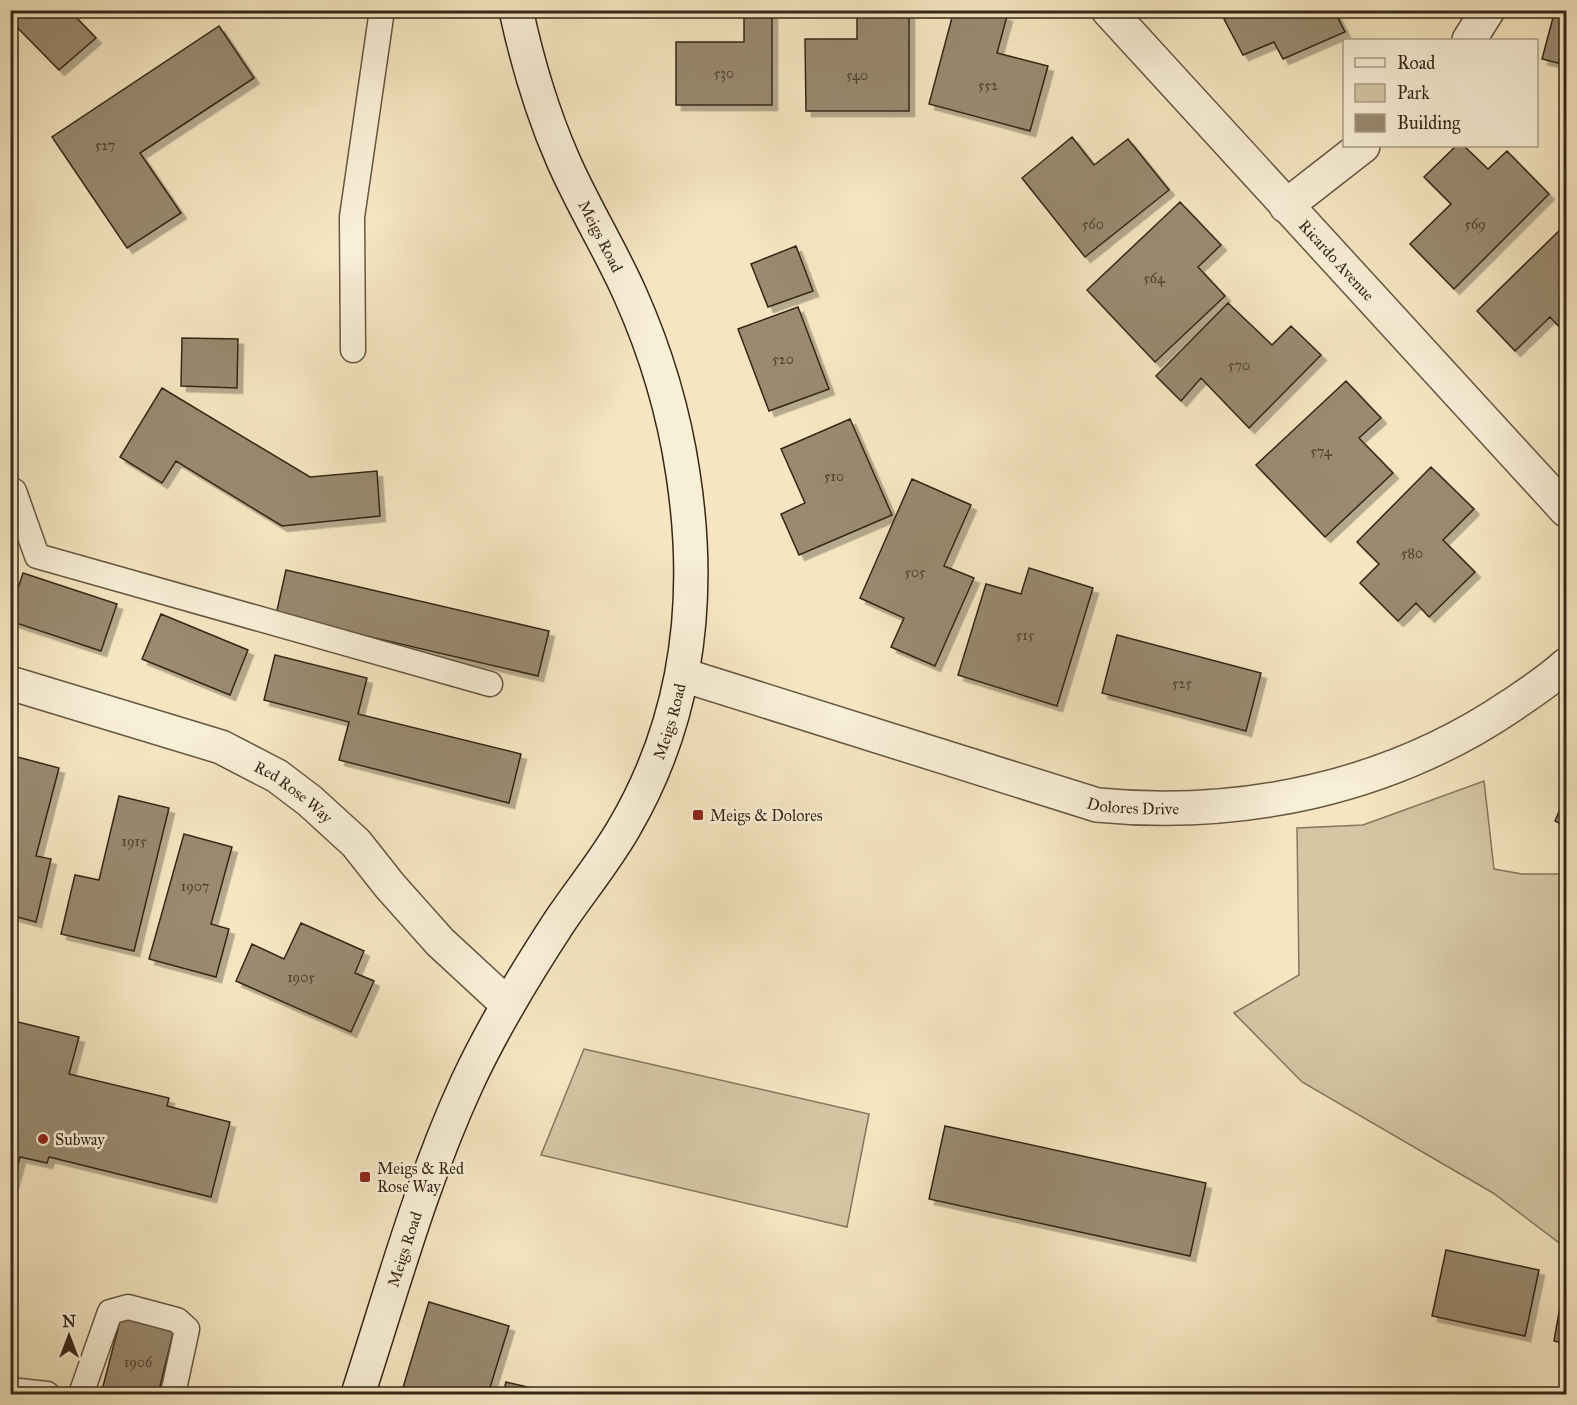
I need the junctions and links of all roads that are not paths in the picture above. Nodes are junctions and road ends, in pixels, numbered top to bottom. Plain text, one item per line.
1 (382, 10) edge
2 (516, 10) edge
3 (1108, 10) edge
4 (1488, 10) edge
5 (1470, 39) edge
6 (1362, 147) edge
7 (1286, 206) junction
8 (353, 350) dead end
9 (10, 489) edge
10 (1566, 510) edge
11 (1566, 664) edge
12 (683, 675) junction
13 (10, 684) edge
14 (490, 684) dead end
15 (508, 1005) junction
16 (10, 1390) edge
17 (15, 1395) edge
18 (47, 1395) edge
19 (81, 1395) edge
20 (173, 1395) edge
21 (358, 1395) edge

1 - 8 lane
2 - 12 street, Meigs Road
3 - 7 street, Ricardo Avenue
4 - 5 street
6 - 7 street
7 - 10 street, Ricardo Avenue
9 - 14 lane
11 - 12 street, Dolores Drive
12 - 15 street, Meigs Road
13 - 15 street, Red Rose Way
15 - 21 street, Meigs Road
16 - 17 lane
16 - 18 lane
19 - 20 lane

